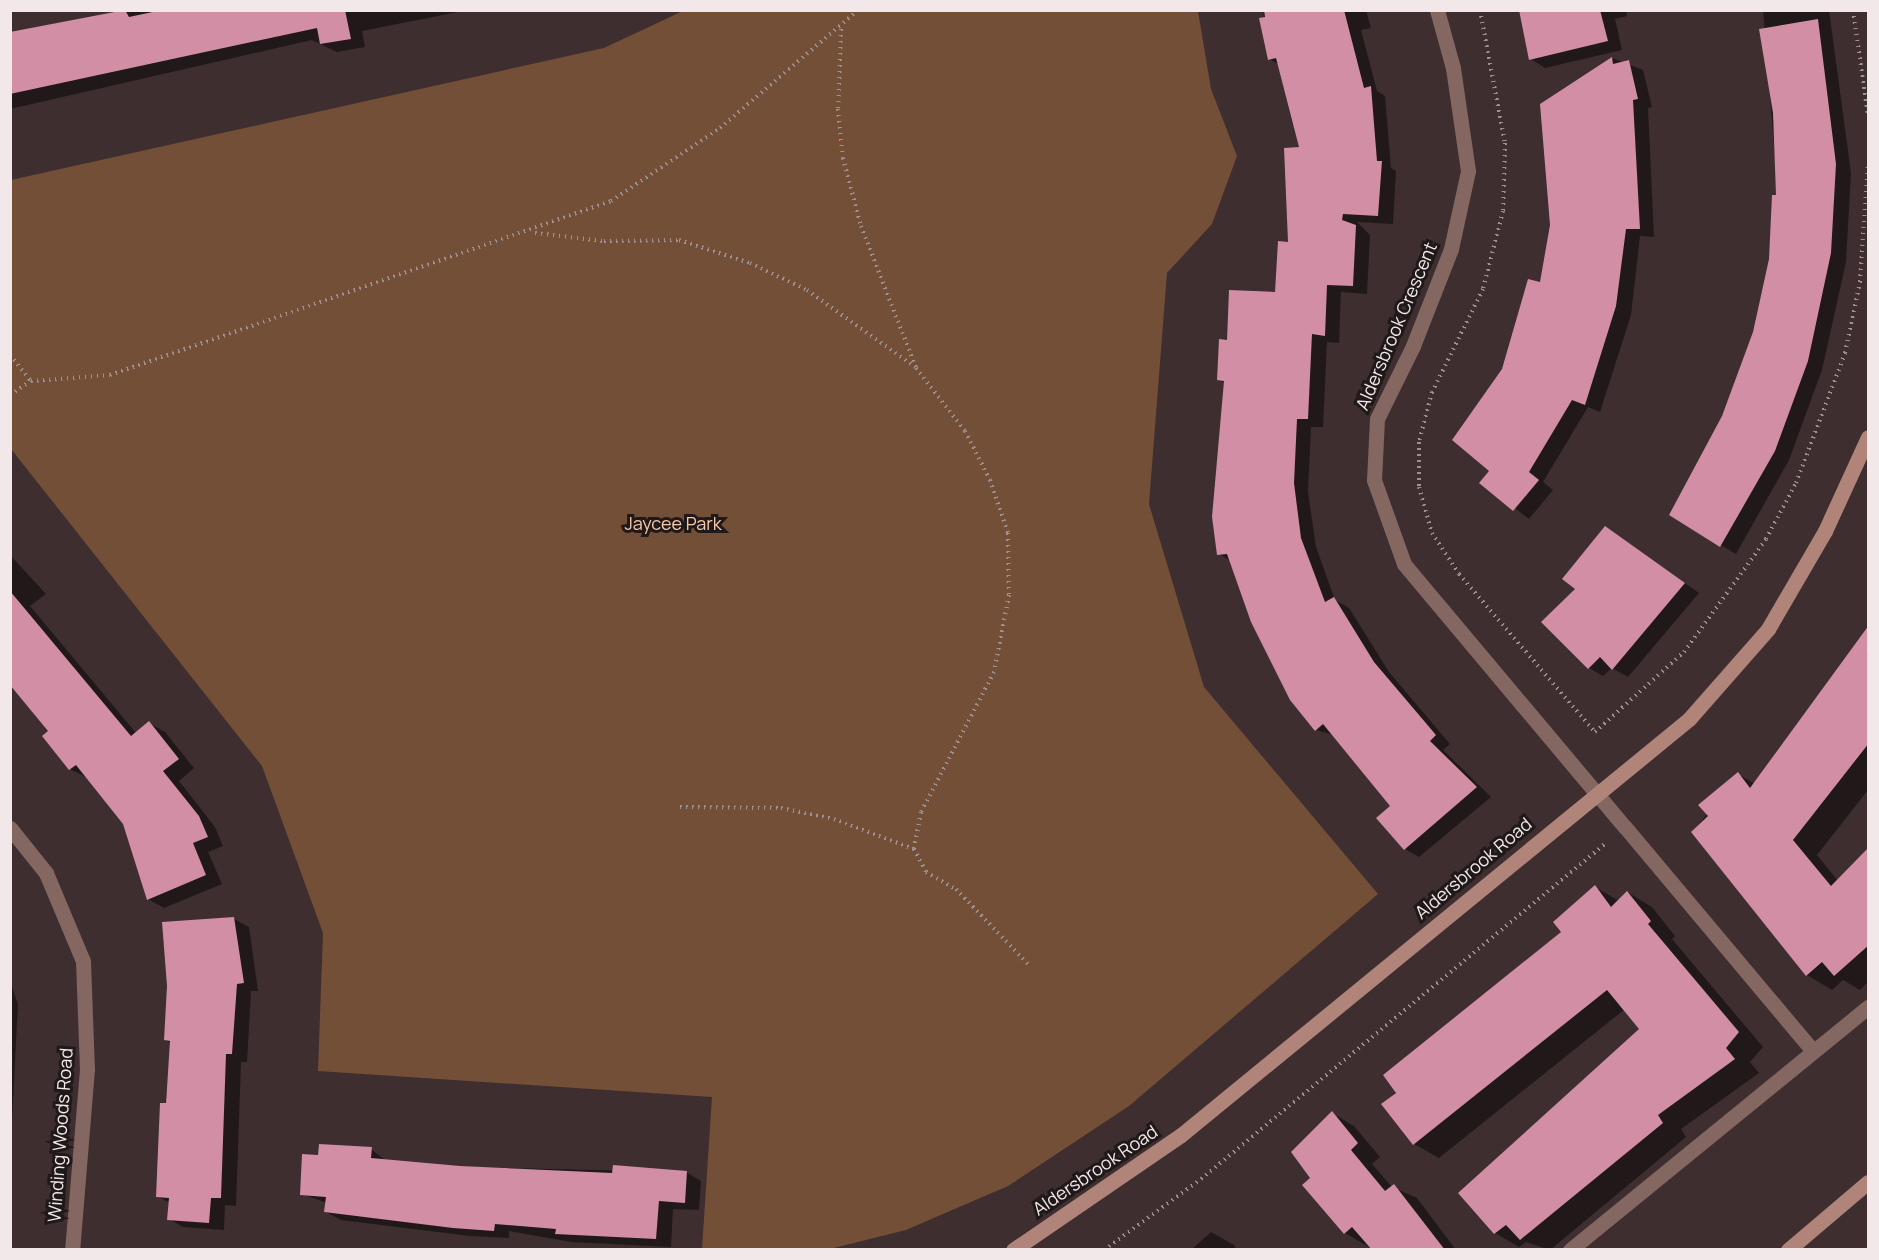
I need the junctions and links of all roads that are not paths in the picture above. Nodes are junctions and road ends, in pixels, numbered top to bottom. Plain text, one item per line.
1 (1437, 10) edge
2 (1869, 437) edge
3 (1595, 792) junction
4 (10, 828) edge
5 (1869, 1007) edge
6 (1813, 1051) junction
7 (1869, 1182) edge
8 (72, 1250) edge
9 (1013, 1250) edge
10 (1570, 1250) edge
11 (1788, 1250) edge

1 - 3 street, Aldersbrook Crescent
2 - 3 street, Aldersbrook Road
3 - 6 street, Aldersbrook Crescent
3 - 9 street, Aldersbrook Road
4 - 8 street, Winding Woods Road
5 - 6 street
6 - 10 street
7 - 11 street

